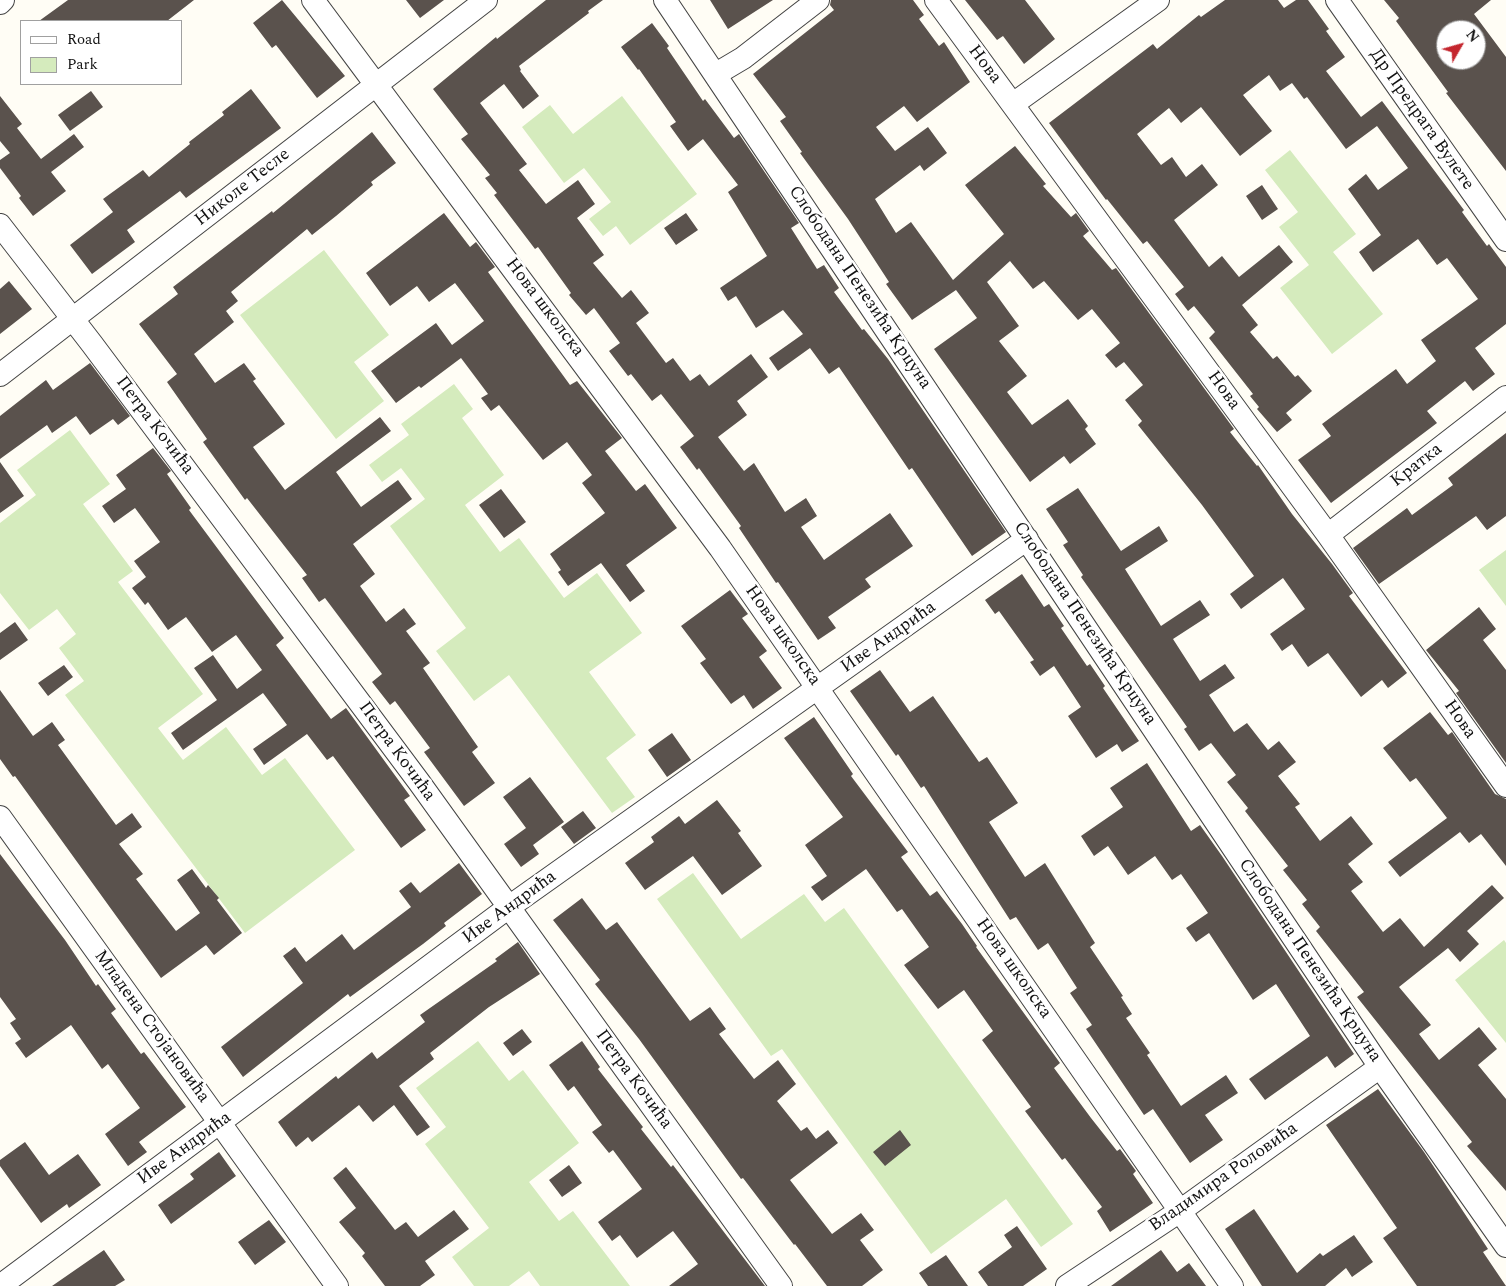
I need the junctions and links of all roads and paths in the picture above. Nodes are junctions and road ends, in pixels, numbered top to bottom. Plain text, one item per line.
1 (3, 0) edge
2 (313, 0) edge
3 (486, 0) edge
4 (665, 0) edge
5 (818, 0) edge
6 (936, 0) edge
7 (1158, 0) edge
8 (1336, 0) edge
9 (0, 3) edge
10 (716, 74) junction
11 (377, 84) junction
12 (1013, 104) junction
13 (0, 225) edge
14 (1506, 240) edge
15 (73, 321) junction
16 (0, 375) edge
17 (1506, 397) edge
18 (1328, 535) junction
19 (1027, 539) junction
20 (818, 687) junction
21 (1506, 786) edge
22 (0, 817) edge
23 (509, 907) junction
24 (1380, 1067) junction
25 (221, 1124) junction
26 (1180, 1211) junction
27 (1506, 1246) edge
28 (0, 1286) edge
29 (337, 1286) edge
30 (781, 1286) edge
31 (1067, 1286) edge
32 (1232, 1286) edge

1 - 9 street
2 - 11 street, Нова школска
3 - 11 street, Николе Тесле
4 - 10 street, Слободана Пенезића Крцуна
5 - 10 street
6 - 12 street, Нова
7 - 12 street
8 - 14 street, Др Предрага Вулете
10 - 19 street, Слободана Пенезића Крцуна
11 - 15 street, Николе Тесле
11 - 20 street, Нова школска
12 - 18 street, Нова
13 - 15 street, Петра Кочића
15 - 16 street, Николе Тесле
15 - 23 street, Петра Кочића
17 - 18 street, Кратка
18 - 21 street, Нова
19 - 20 street, Иве Андрића
19 - 24 street, Слободана Пенезића Крцуна
20 - 23 street, Иве Андрића
20 - 26 street, Нова школска
22 - 25 street, Младена Стојановића
23 - 25 street, Иве Андрића
23 - 30 street, Петра Кочића
24 - 26 street, Владимира Роловића
24 - 27 street, Слободана Пенезића Крцуна
25 - 28 street, Иве Андрића
25 - 29 street, Младена Стојановића
26 - 31 street, Владимира Роловића
26 - 32 street, Нова школска

